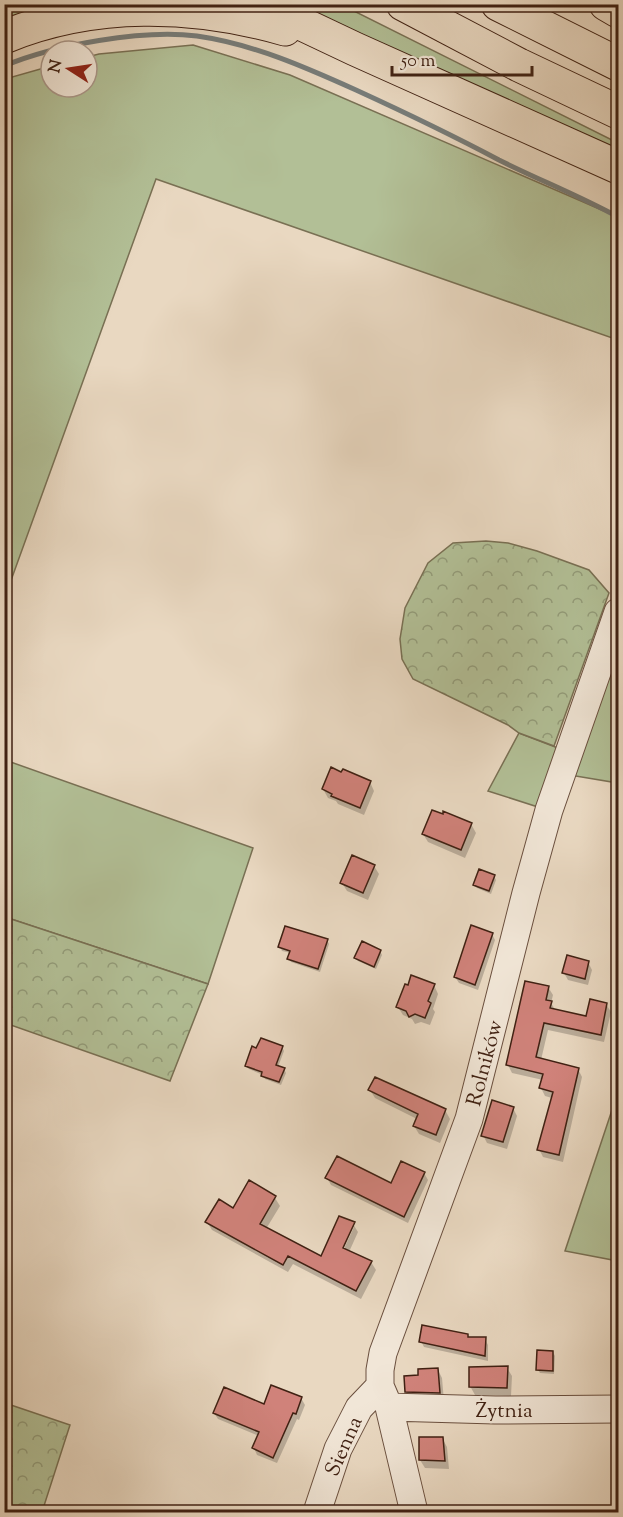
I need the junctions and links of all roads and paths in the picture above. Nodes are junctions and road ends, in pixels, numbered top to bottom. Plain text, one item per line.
1 (260, 4) edge
2 (403, 4) edge
3 (498, 4) edge
4 (606, 4) edge
5 (618, 10) edge
6 (4, 37) edge
7 (355, 49) junction
8 (618, 64) edge
9 (618, 112) edge
10 (618, 167) edge
11 (618, 612) edge
12 (385, 1397) junction
13 (618, 1409) edge
14 (317, 1512) edge
15 (414, 1512) edge

1 - 7 highway
2 - 9 highway
3 - 8 highway
4 - 5 highway
6 - 7 highway
7 - 10 highway
11 - 12 street, Rolników
12 - 13 street, Żytnia
12 - 14 street, Sienna
12 - 15 street, Rolników

